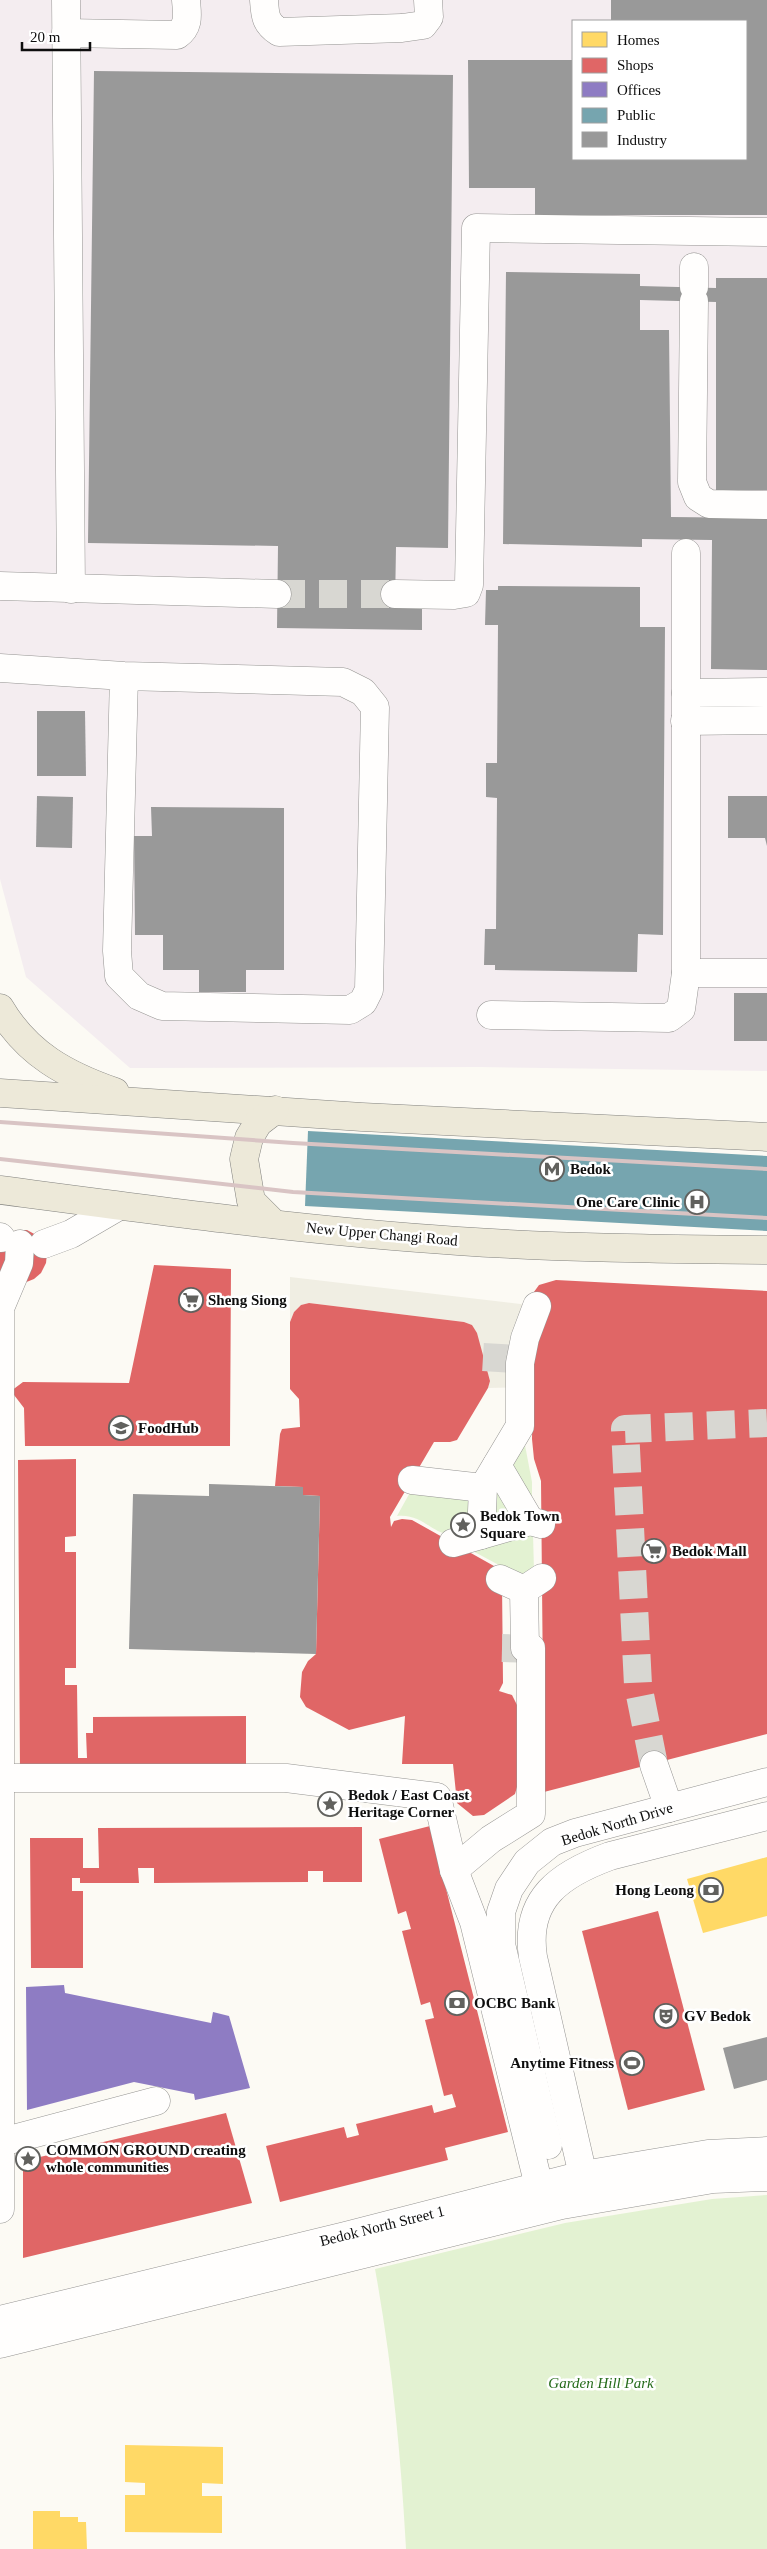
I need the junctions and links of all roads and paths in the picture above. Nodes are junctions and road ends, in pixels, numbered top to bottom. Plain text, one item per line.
1 (66, 0) edge
2 (186, 0) edge
3 (264, 0) edge
4 (428, 0) edge
5 (66, 33) junction
6 (767, 232) edge
7 (694, 285) dead end
8 (767, 505) edge
9 (686, 553) dead end
10 (0, 586) edge
11 (72, 589) junction
12 (277, 594) tunnel mouth
13 (395, 594) tunnel mouth
14 (0, 668) edge
15 (124, 676) junction
16 (767, 692) edge
17 (686, 693) junction
18 (767, 720) edge
19 (685, 721) junction
20 (686, 973) junction
21 (767, 973) edge
22 (0, 1008) edge
23 (492, 1016) dead end
24 (0, 1092) edge
25 (144, 1103) junction
26 (275, 1110) junction
27 (767, 1137) edge
28 (0, 1190) edge
29 (119, 1206) junction
30 (274, 1224) junction
31 (16, 1241) edge
32 (767, 1250) edge
33 (537, 1306) dead end
34 (0, 1308) edge
35 (497, 1465) junction
36 (412, 1480) dead end
37 (483, 1488) junction
38 (481, 1535) junction
39 (453, 1543) dead end
40 (500, 1578) dead end
41 (0, 1650) edge
42 (654, 1765) tunnel mouth
43 (1, 1778) junction
44 (767, 1782) edge
45 (669, 1808) junction
46 (767, 1816) edge
47 (454, 1870) junction
48 (1, 1893) edge
49 (156, 2101) dead end
50 (2, 2142) junction
51 (767, 2151) edge
52 (767, 2177) edge
53 (552, 2187) junction
54 (585, 2187) junction
55 (0, 2209) edge
56 (0, 2320) edge
57 (0, 2344) edge

1 - 5 street
2 - 5 street
3 - 4 street
5 - 11 street
6 - 13 street
7 - 8 street
9 - 17 street
10 - 11 street
11 - 12 street
14 - 15 street
15 - 15 street
16 - 17 street
17 - 19 street
18 - 19 street
19 - 20 street
20 - 21 street
20 - 23 street
22 - 25 main road
24 - 25 main road
25 - 26 main road
26 - 27 main road
26 - 30 main road
28 - 29 main road, New Upper Changi Road
29 - 30 main road, New Upper Changi Road
29 - 31 street
30 - 32 main road, New Upper Changi Road
31 - 34 street
33 - 35 street
34 - 41 street
35 - 37 street
35 - 38 street
36 - 37 street
37 - 38 street
38 - 39 street
40 - 47 street
41 - 43 street
42 - 45 street
43 - 47 street
43 - 48 street
44 - 45 street, Bedok North Drive
45 - 53 street, Bedok North Drive
46 - 54 street, Bedok North Drive
47 - 53 street
48 - 50 street
49 - 50 street
50 - 55 street
51 - 54 street, Bedok North Street 1
52 - 54 street, Bedok North Street 1
53 - 54 street, Bedok North Street 1
53 - 56 street, Bedok North Street 1
53 - 57 street, Bedok North Street 1

